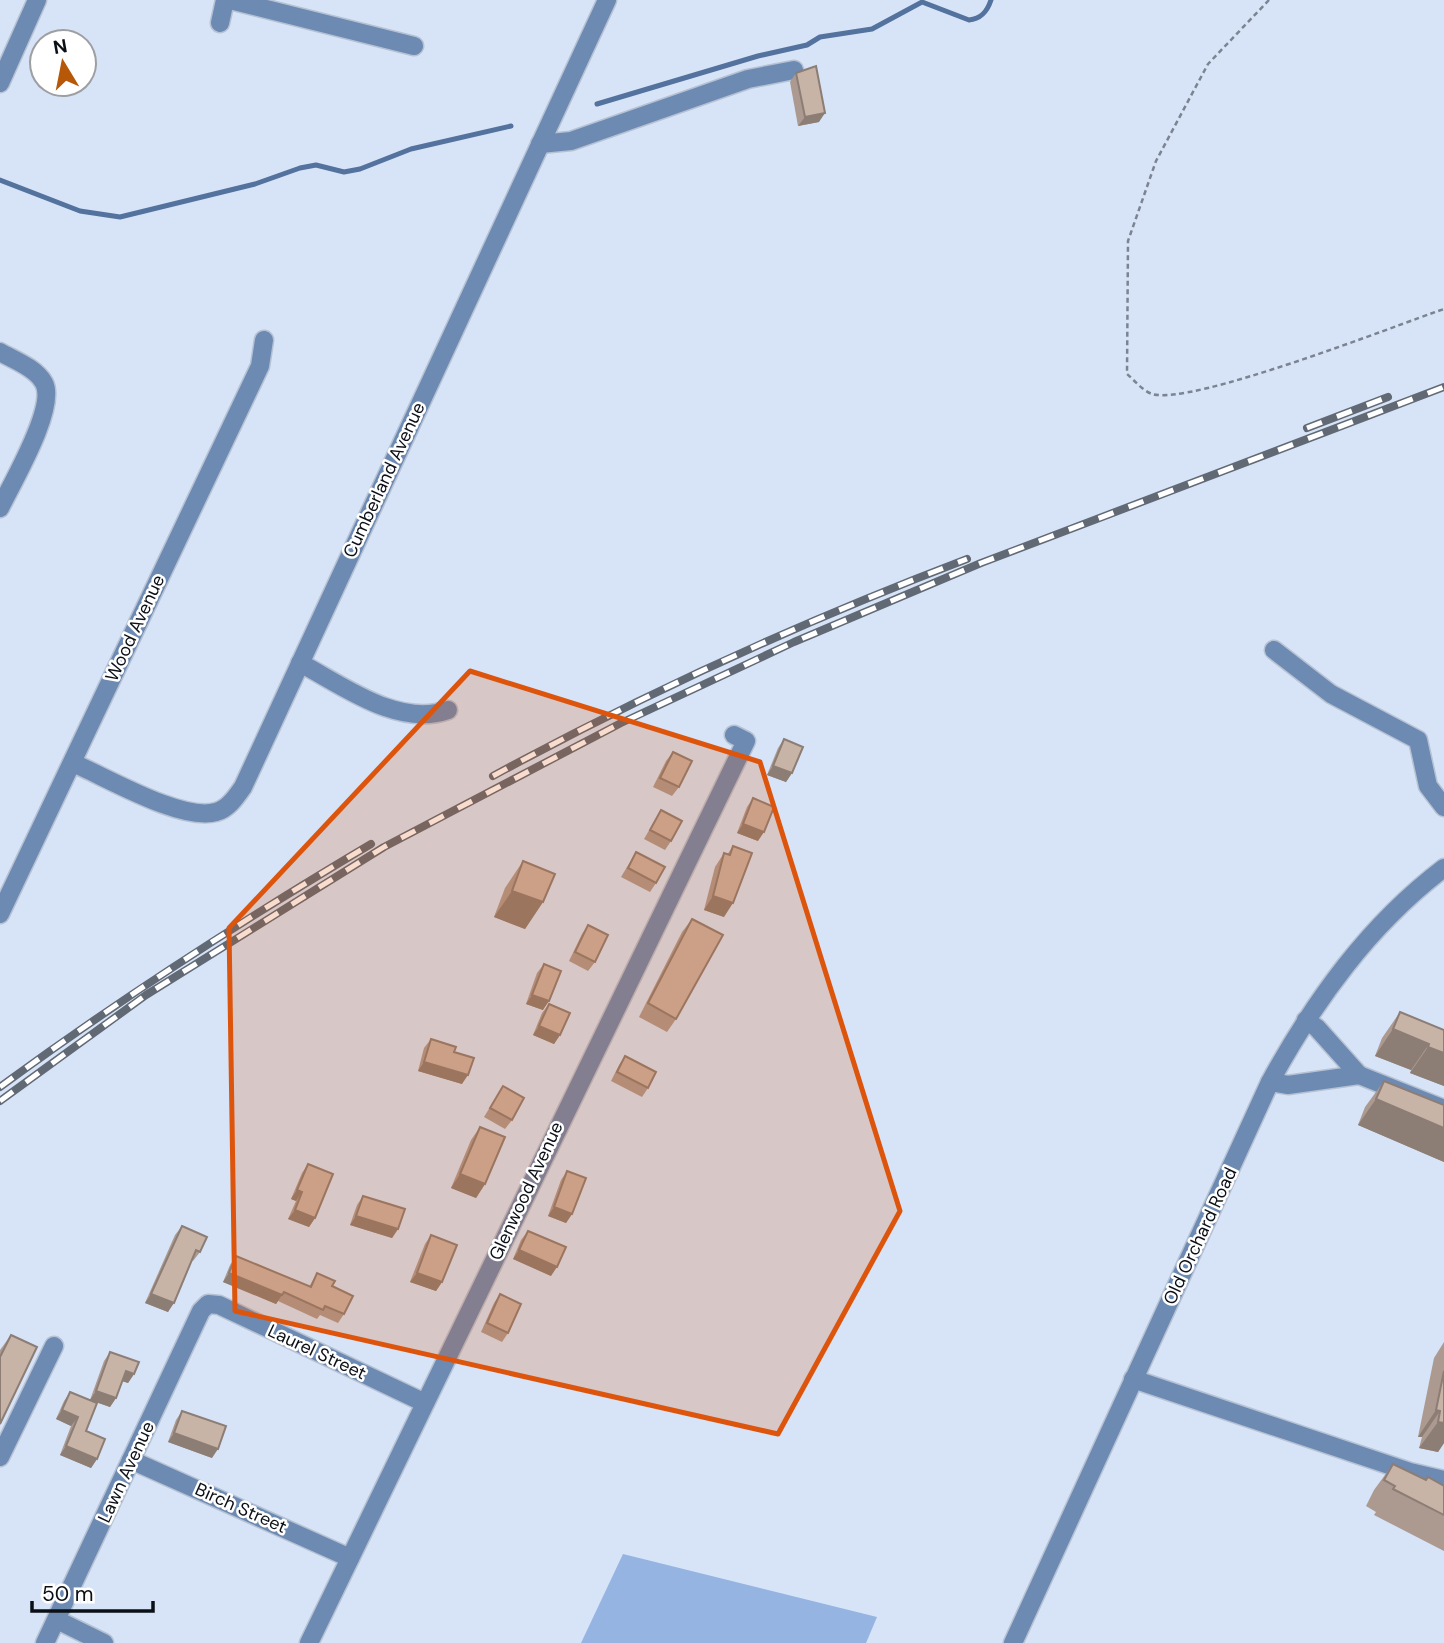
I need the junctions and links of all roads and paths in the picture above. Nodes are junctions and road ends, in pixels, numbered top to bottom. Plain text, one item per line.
1 (37, 0) edge
2 (228, 0) edge
3 (607, 0) edge
4 (1269, 0) edge
5 (220, 23) dead end
6 (414, 46) dead end
7 (794, 70) dead end
8 (0, 83) edge
9 (540, 144) junction
10 (1444, 309) edge
11 (264, 341) dead end
12 (0, 352) edge
13 (0, 508) edge
14 (1274, 650) dead end
15 (300, 663) junction
16 (448, 710) dead end
17 (740, 738) dead end
18 (73, 763) junction
19 (1444, 807) edge
20 (1444, 868) edge
21 (0, 914) edge
22 (1306, 1020) junction
23 (1359, 1075) junction
24 (1270, 1082) junction
25 (1444, 1109) edge
26 (208, 1304) joint
27 (54, 1346) dead end
28 (1133, 1379) junction
29 (425, 1403) junction
30 (0, 1457) edge
31 (131, 1460) junction
32 (1444, 1480) edge
33 (350, 1558) junction
34 (57, 1620) junction
35 (46, 1643) edge
36 (104, 1643) edge
37 (310, 1643) edge
38 (1013, 1643) edge

1 - 8 street
2 - 5 street
2 - 6 street
3 - 9 street, Cumberland Avenue
4 - 10 path
7 - 9 street
9 - 15 street, Cumberland Avenue
11 - 18 street, Wood Avenue
12 - 13 street
14 - 19 street
15 - 16 street
15 - 18 street, Cumberland Avenue
17 - 29 street, Glenwood Avenue
18 - 21 street, Wood Avenue
20 - 22 street, Old Orchard Road
22 - 23 street
22 - 24 street, Old Orchard Road
23 - 24 street
23 - 25 street
24 - 28 street, Old Orchard Road
26 - 29 street, Laurel Street
26 - 31 street, Lawn Avenue
27 - 30 street
28 - 32 street
28 - 38 street, Old Orchard Road
29 - 33 street, Glenwood Avenue
31 - 33 street, Birch Street
31 - 34 street, Lawn Avenue
33 - 37 street, Glenwood Avenue
34 - 35 street, Lawn Avenue
34 - 36 street

